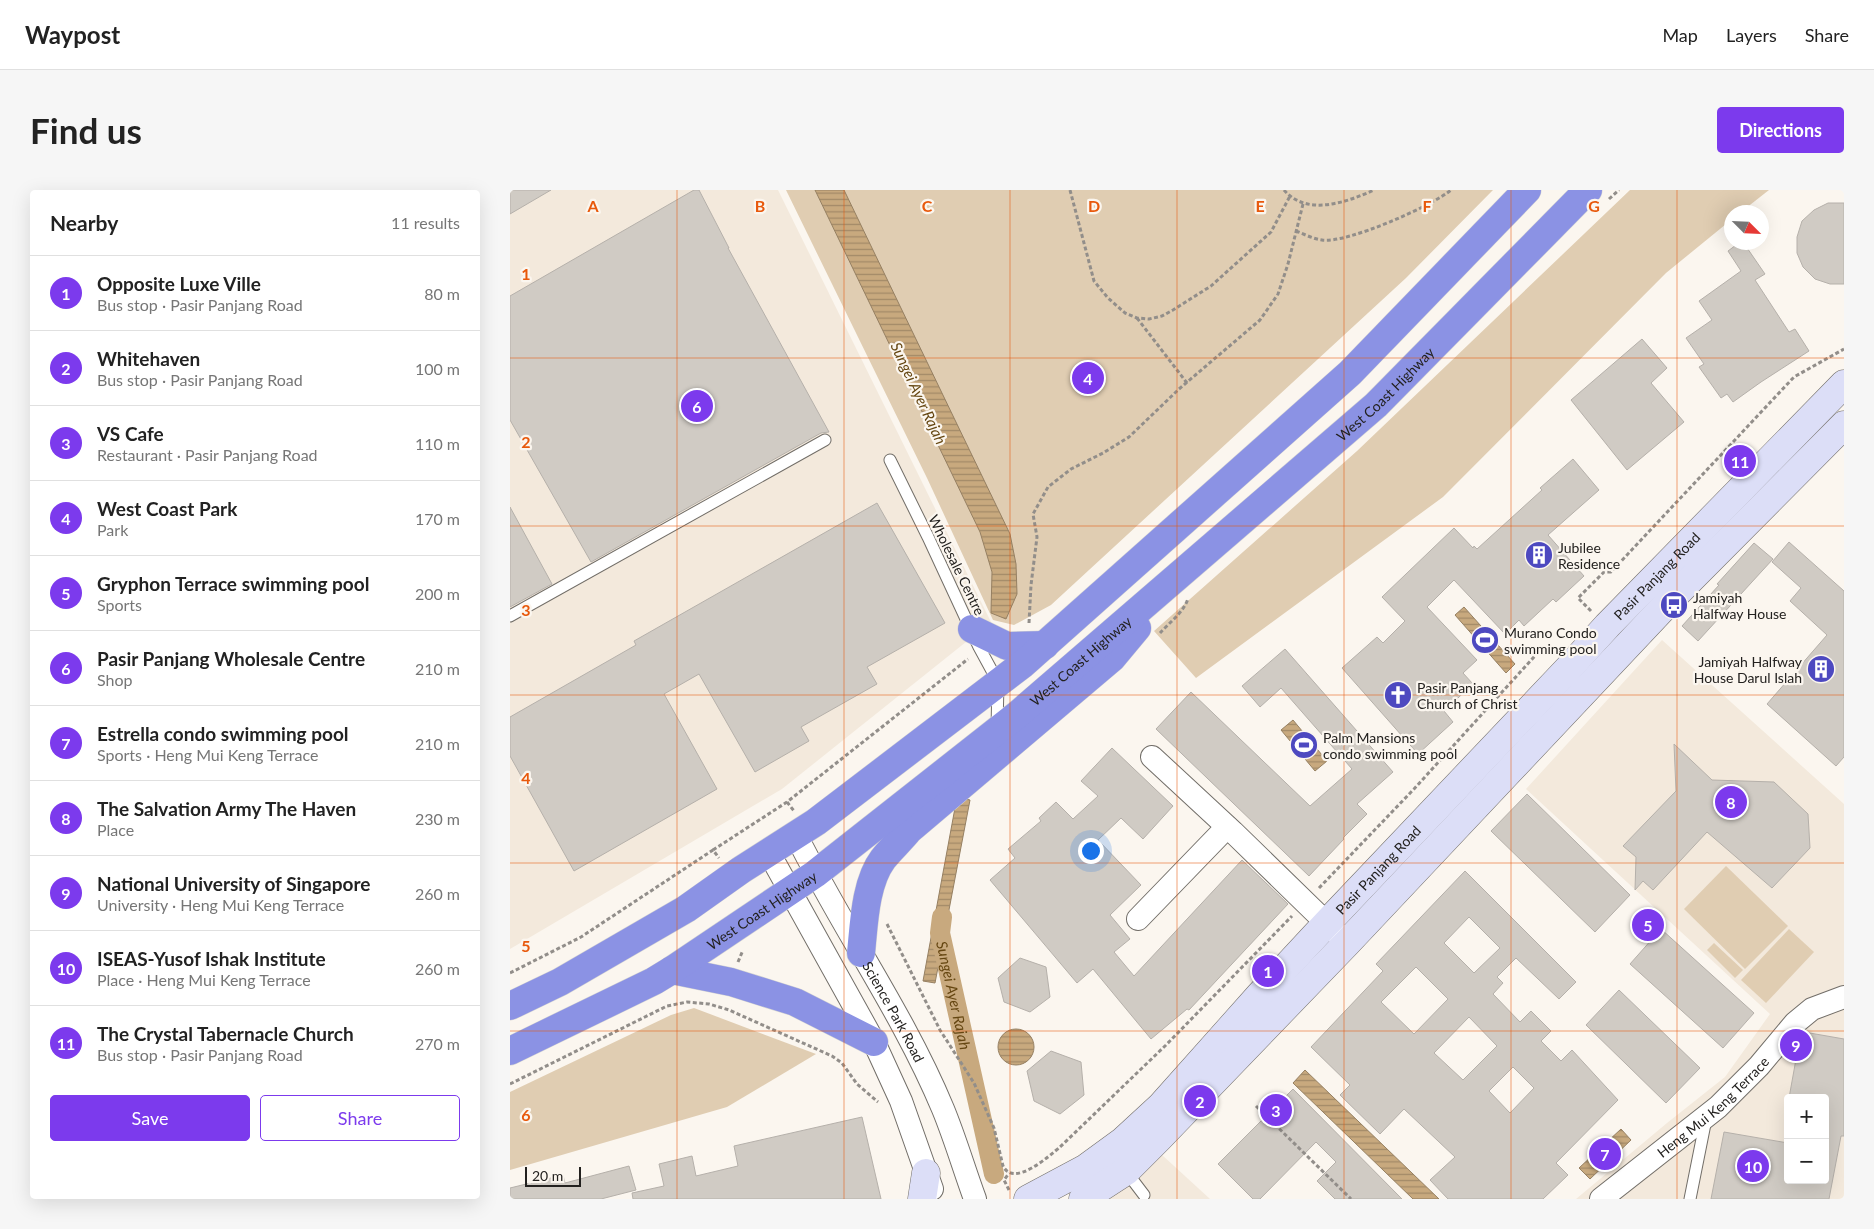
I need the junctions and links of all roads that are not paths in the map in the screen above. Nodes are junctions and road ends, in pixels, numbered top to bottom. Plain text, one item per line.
1 (1526, 190) edge
2 (1596, 196) edge
3 (1844, 384) edge
4 (1844, 425) edge
5 (825, 440) dead end
6 (890, 460) dead end
7 (1180, 588) junction
8 (510, 616) edge
9 (1037, 634) junction
10 (975, 638) junction
11 (1616, 638) junction
12 (998, 682) junction
13 (997, 730) junction
14 (1152, 757) dead end
15 (1227, 827) junction
16 (796, 834) junction
17 (769, 853) junction
18 (816, 874) junction
19 (791, 892) junction
20 (1138, 918) dead end
21 (1327, 922) junction
22 (1347, 943) junction
23 (861, 954) junction
24 (672, 970) junction
25 (1844, 997) edge
26 (510, 1006) edge
27 (874, 1042) junction
28 (510, 1051) edge
29 (1706, 1117) junction
30 (1118, 1161) junction
31 (924, 1186) edge
32 (1144, 1195) dead end
33 (1036, 1197) edge
34 (936, 1199) edge
35 (975, 1199) edge
36 (1083, 1199) edge
37 (1601, 1199) edge
38 (1690, 1199) edge

1 - 9 highway
2 - 7 highway, West Coast Highway
3 - 11 main road, Pasir Panjang Road
4 - 11 main road, Pasir Panjang Road
5 - 8 lane
6 - 10 lane, Wholesale Centre
7 - 13 highway, West Coast Highway
7 - 23 highway
9 - 10 highway
9 - 12 highway
10 - 12 lane, Wholesale Centre
11 - 21 main road, Pasir Panjang Road
11 - 22 main road, Pasir Panjang Road
12 - 13 lane
12 - 16 highway
13 - 18 highway, West Coast Highway
14 - 15 street, Pasir Panjang Road
15 - 20 street
15 - 21 street, Pasir Panjang Road
16 - 17 highway
16 - 18 street, Science Park Road
17 - 19 street
17 - 26 highway
18 - 19 highway, West Coast Highway
18 - 23 street, Science Park Road
19 - 24 highway, West Coast Highway
19 - 27 street
21 - 22 street, Pasir Panjang Road
21 - 30 main road, Pasir Panjang Road
22 - 30 main road, Pasir Panjang Road
23 - 35 street, Science Park Road
24 - 27 highway
24 - 28 highway, West Coast Highway
25 - 29 street, Heng Mui Keng Terrace
27 - 31 street
29 - 37 street, Heng Mui Keng Terrace
29 - 38 lane
30 - 32 lane
30 - 33 main road, Pasir Panjang Road
30 - 36 main road, Pasir Panjang Road
31 - 34 street

